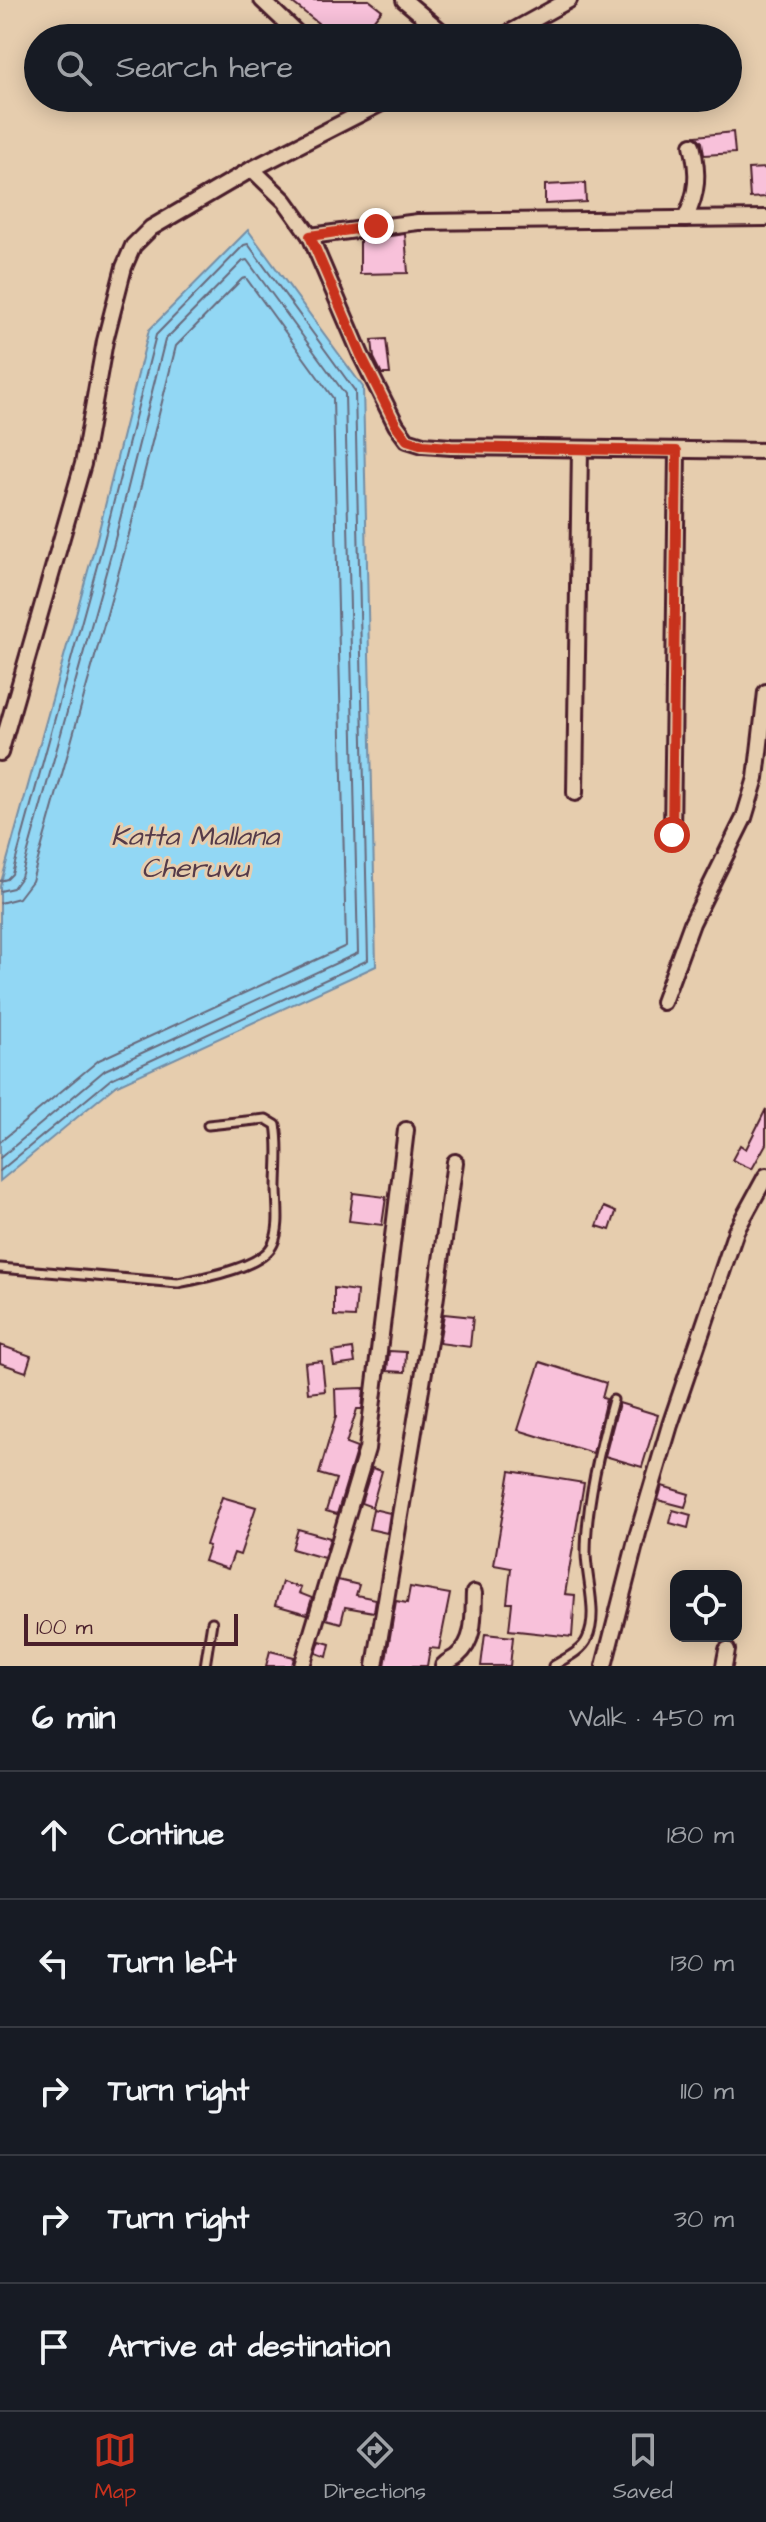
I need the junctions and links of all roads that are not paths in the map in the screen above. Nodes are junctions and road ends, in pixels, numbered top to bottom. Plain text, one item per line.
1 (262, 0) edge
2 (404, 0) edge
3 (569, 0) edge
4 (287, 24) edge
5 (432, 24) edge
6 (525, 24) edge
7 (359, 112) edge
8 (692, 145) dead end
9 (252, 169) junction
10 (766, 218) edge
11 (685, 219) junction
12 (310, 236) junction
13 (580, 449) junction
14 (677, 451) junction
15 (766, 451) edge
16 (766, 692) edge
17 (1, 747) edge
18 (575, 793) dead end
19 (672, 835) dead end
20 (663, 1002) dead end
21 (208, 1125) dead end
22 (406, 1130) dead end
23 (455, 1162) dead end
24 (766, 1176) edge
25 (0, 1268) edge
26 (613, 1400) dead end
27 (474, 1593) dead end
28 (212, 1622) dead end
29 (727, 1650) dead end
30 (205, 1666) edge
31 (302, 1666) edge
32 (375, 1666) edge
33 (443, 1666) edge
34 (553, 1666) edge
35 (604, 1666) edge
36 (724, 1666) edge

1 - 4 street
2 - 5 street
3 - 6 street
7 - 9 street
8 - 11 street
9 - 12 street
9 - 17 street
10 - 11 street
11 - 12 street
12 - 13 street
13 - 14 street
13 - 18 street
14 - 15 street
14 - 19 street
16 - 20 street
21 - 25 lane
22 - 31 street
23 - 32 street
24 - 35 street
26 - 34 lane
27 - 33 street
28 - 30 lane
29 - 36 street

